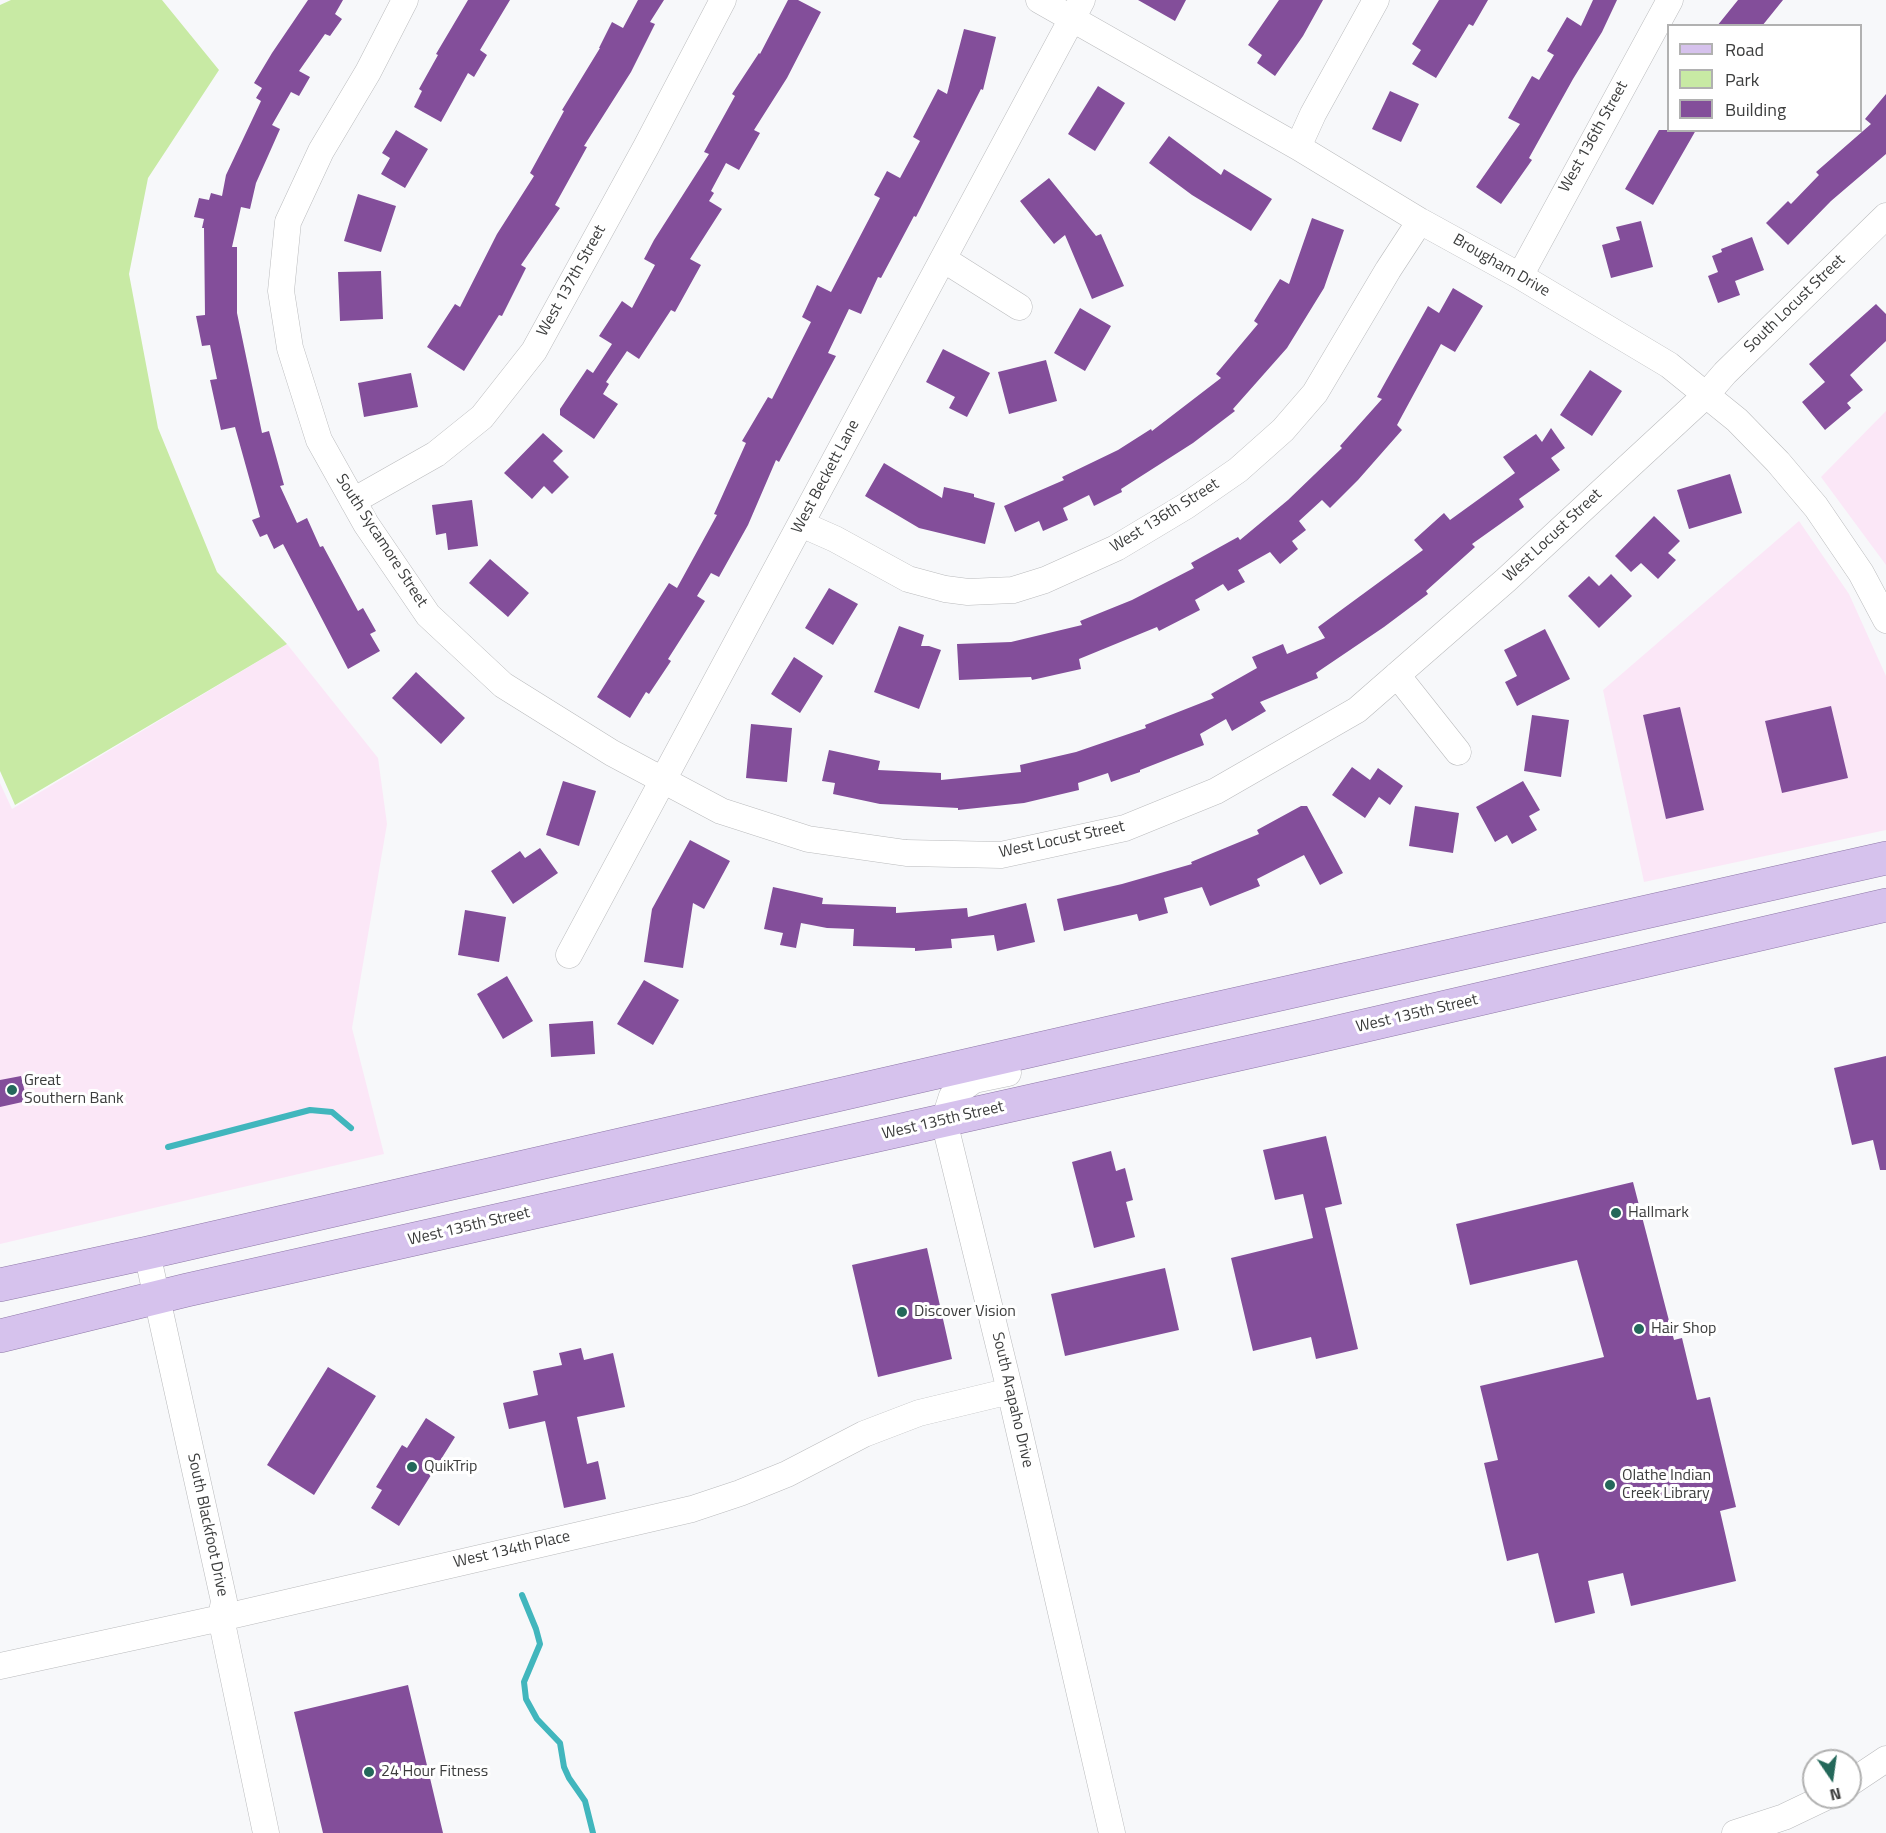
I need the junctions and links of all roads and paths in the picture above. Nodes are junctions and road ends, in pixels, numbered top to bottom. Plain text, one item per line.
1 (405, 0) edge
2 (723, 0) edge
3 (1039, 0) edge
4 (1376, 0) edge
5 (1670, 0) edge
6 (1077, 10) edge
7 (1298, 147) junction
8 (1886, 216) edge
9 (1420, 221) junction
10 (943, 259) junction
11 (1520, 276) junction
12 (1019, 308) dead end
13 (1706, 395) junction
14 (353, 501) junction
15 (801, 524) junction
16 (1886, 620) edge
17 (1397, 675) junction
18 (1458, 752) dead end
19 (663, 780) junction
20 (1886, 858) edge
21 (1886, 905) edge
22 (569, 955) dead end
23 (1174, 1018) junction
24 (944, 1120) junction
25 (147, 1253) junction
26 (0, 1285) edge
27 (157, 1297) junction
28 (0, 1336) edge
29 (1010, 1391) junction
30 (221, 1618) junction
31 (0, 1665) edge
32 (1886, 1759) edge
33 (1862, 1775) edge
34 (1802, 1808) edge
35 (266, 1833) edge
36 (1112, 1833) edge
37 (1735, 1833) edge

1 - 14 street, South Sycamore Street
2 - 14 street, West 137th Street
3 - 6 street, Brougham Drive
4 - 7 street
5 - 11 street, West 136th Street
6 - 7 street, Brougham Drive
6 - 10 street, West Beckett Lane
7 - 9 street, Brougham Drive
8 - 13 street, South Locust Street
9 - 11 street, Brougham Drive
9 - 15 street, West 136th Street
10 - 12 street
10 - 15 street, West Beckett Lane
11 - 13 street, Brougham Drive
13 - 16 street, Brougham Drive
13 - 17 street, West Locust Street
14 - 19 street, South Sycamore Street
15 - 19 street, West Beckett Lane
17 - 18 street
17 - 19 street, West Locust Street
19 - 22 street, West Beckett Lane
20 - 23 main road
21 - 24 main road, West 135th Street
23 - 24 street
23 - 25 main road
24 - 27 main road, West 135th Street
24 - 29 street, South Arapaho Drive
25 - 26 main road
25 - 27 street, South Blackfoot Drive
27 - 28 main road, West 135th Street
27 - 30 street, South Blackfoot Drive
29 - 30 street, West 134th Place
29 - 36 street, South Arapaho Drive
30 - 31 street, West 134th Place
30 - 35 street, South Blackfoot Drive
32 - 33 street
34 - 37 street

